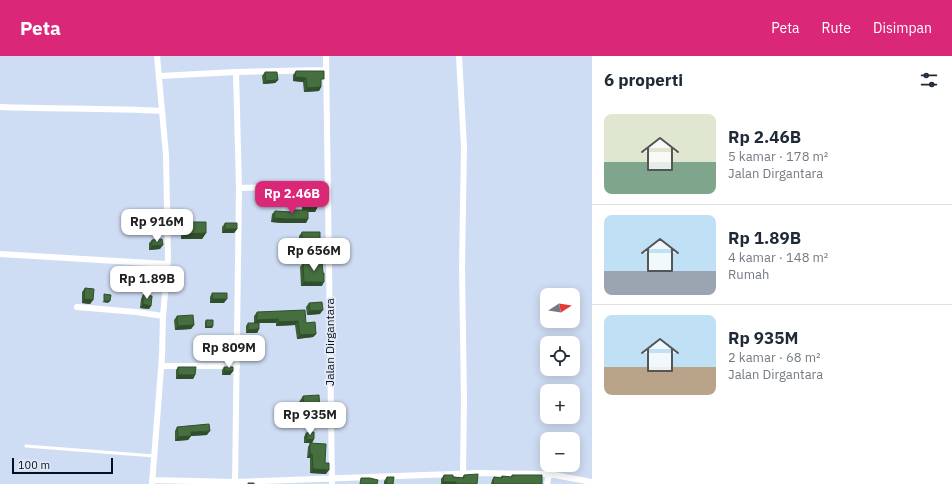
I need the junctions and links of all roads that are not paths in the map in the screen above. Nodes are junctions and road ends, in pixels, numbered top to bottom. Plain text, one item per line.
1 (157, 56) edge
2 (326, 56) edge
3 (459, 56) edge
4 (326, 70) junction
5 (236, 72) junction
6 (160, 76) junction
7 (0, 107) edge
8 (162, 111) junction
9 (328, 186) junction
10 (238, 188) junction
11 (0, 254) edge
12 (167, 264) junction
13 (77, 308) dead end
14 (163, 316) junction
15 (161, 366) junction
16 (237, 366) junction
17 (26, 446) dead end
18 (154, 456) junction
19 (463, 474) junction
20 (548, 474) junction
21 (332, 481) edge
22 (152, 482) edge
23 (592, 482) edge
24 (236, 483) edge
25 (547, 484) edge

1 - 6 street
2 - 4 street, Jalan Dirgantara
3 - 19 street
4 - 5 street
4 - 9 street, Jalan Dirgantara
5 - 6 street
5 - 10 street
6 - 8 street
7 - 8 street
8 - 12 street
9 - 10 street
9 - 21 street, Jalan Dirgantara
10 - 16 street
11 - 12 street
12 - 14 street
13 - 14 street
14 - 15 street
15 - 16 street
15 - 18 street
16 - 24 street
17 - 18 lane
18 - 22 street
19 - 20 street
19 - 21 street
20 - 23 street
20 - 25 street
21 - 24 street
22 - 24 street

